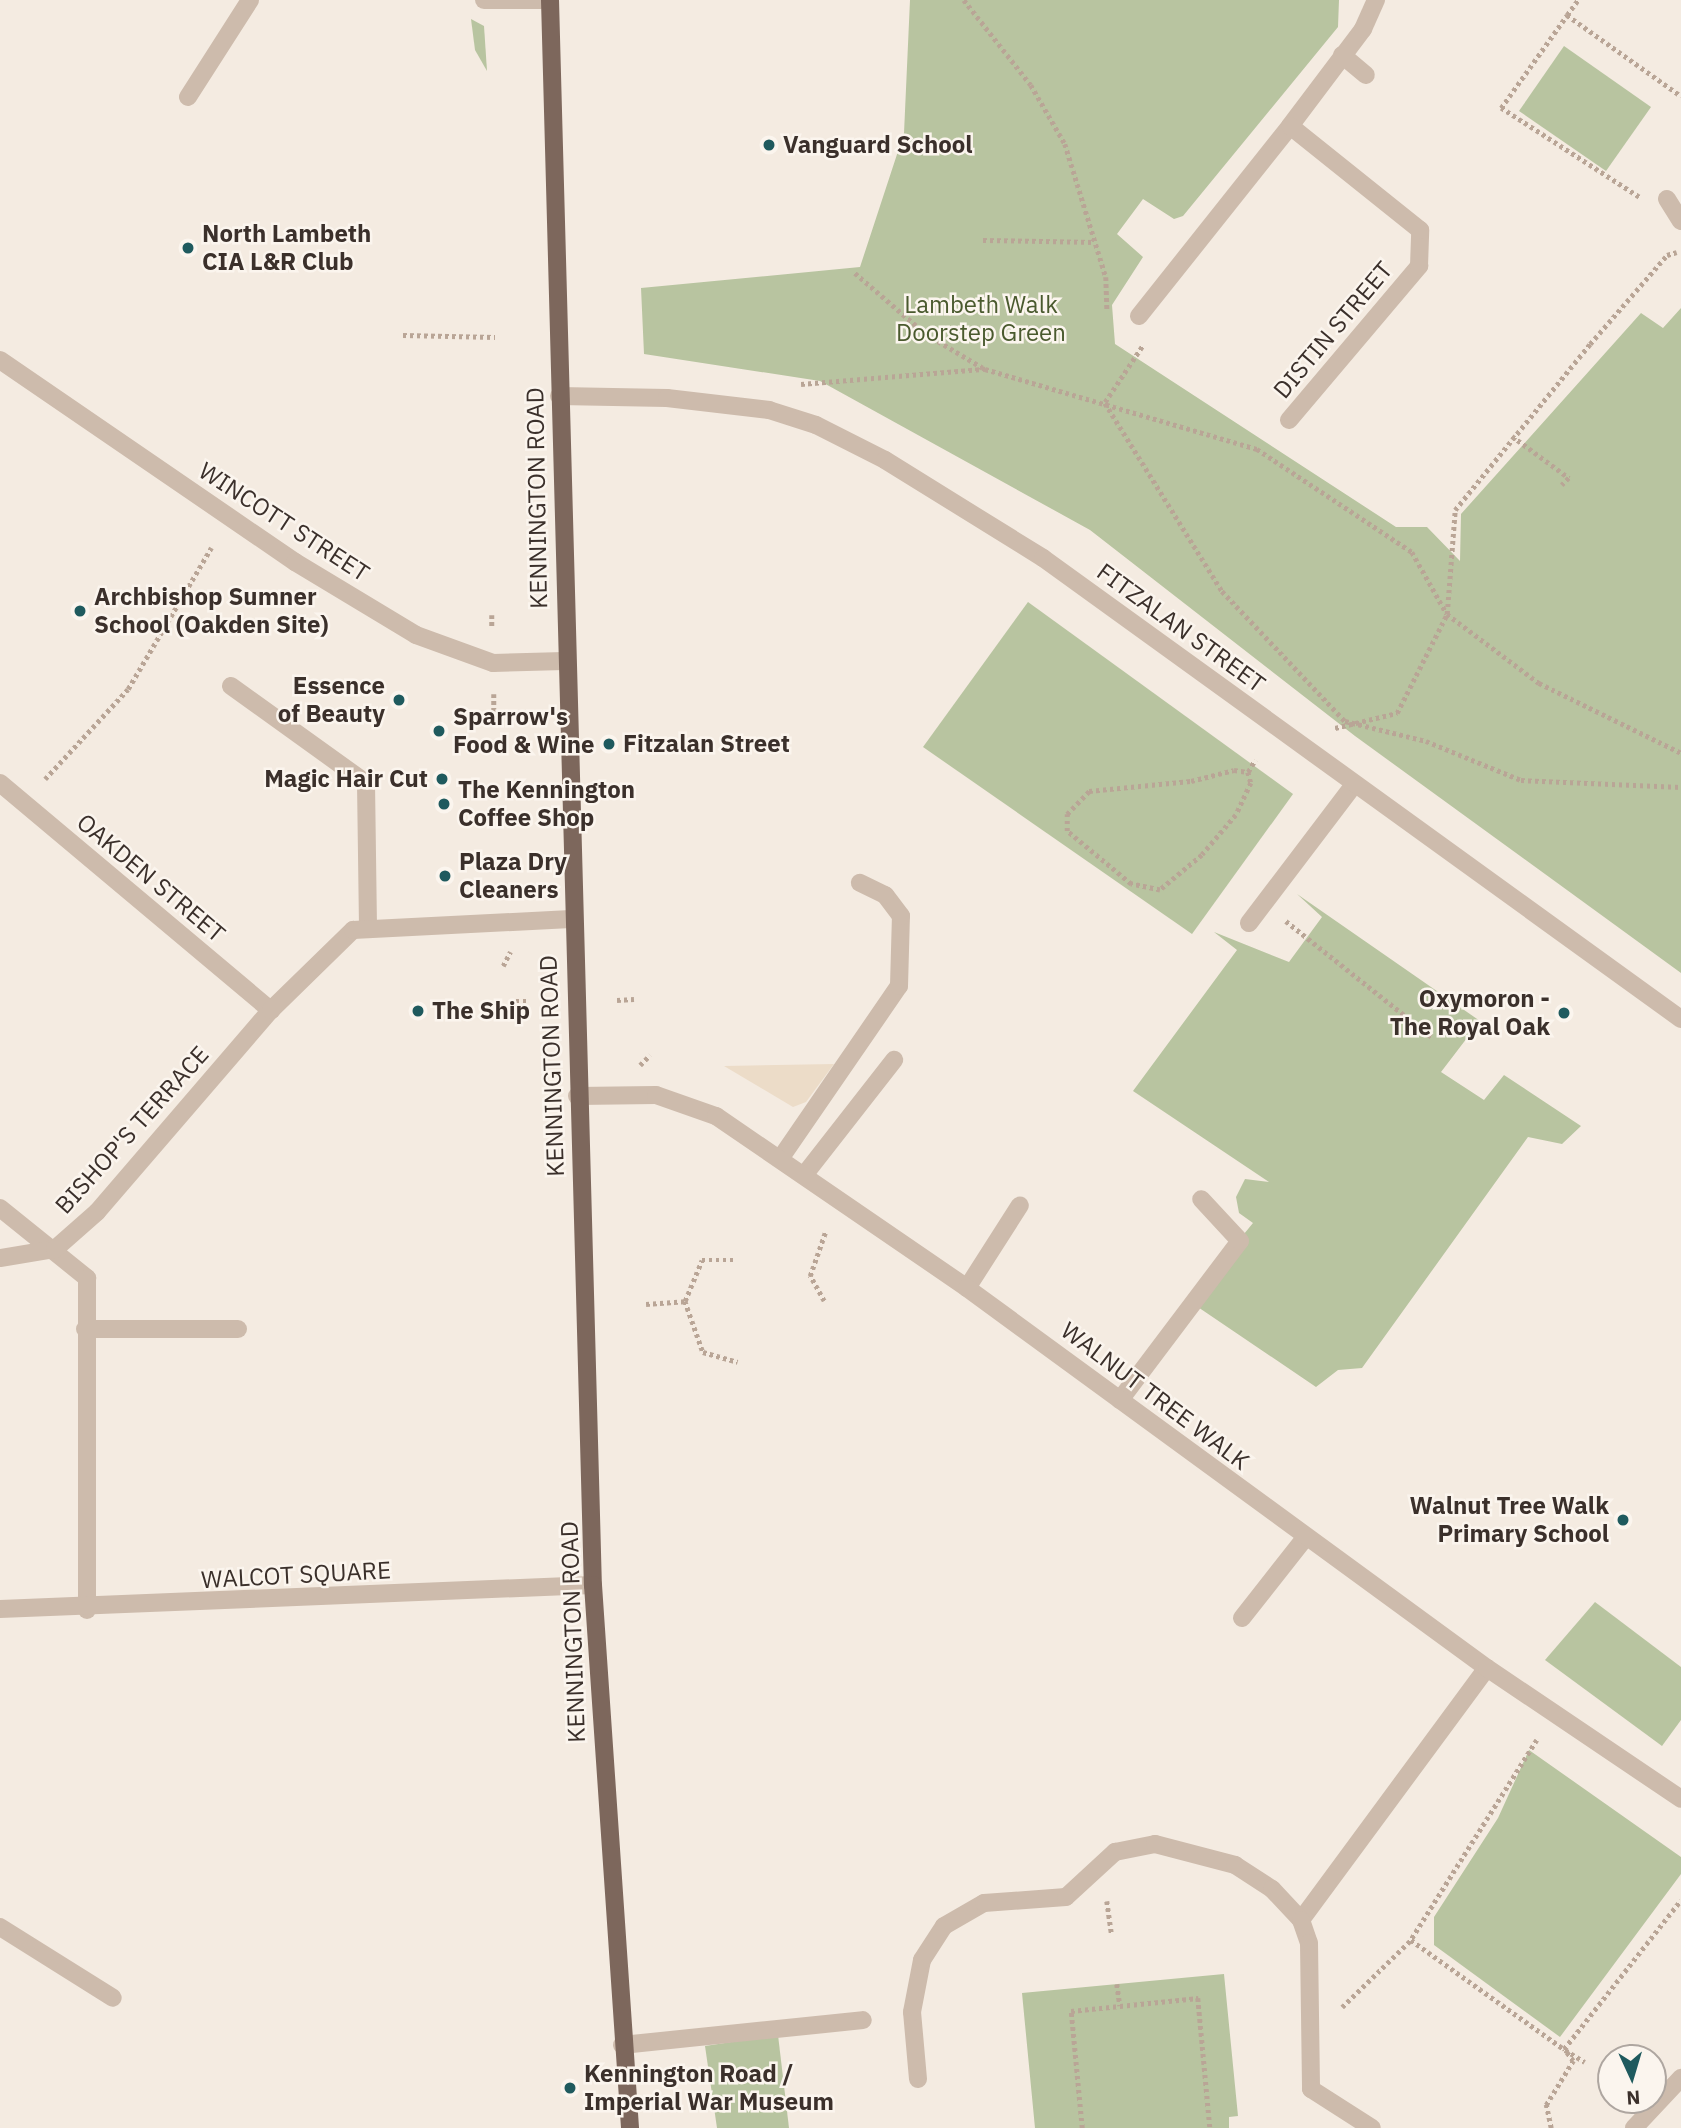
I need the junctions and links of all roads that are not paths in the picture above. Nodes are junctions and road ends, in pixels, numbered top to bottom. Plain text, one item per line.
1 (250, 0) edge
2 (484, 0) edge
3 (541, 0) edge
4 (550, 0) edge
5 (1376, 0) edge
6 (1342, 55) junction
7 (1366, 75) dead end
8 (188, 97) dead end
9 (1290, 126) junction
10 (1667, 199) road end
11 (1681, 221) edge
12 (1138, 325) road end
13 (0, 360) edge
14 (559, 396) junction
15 (1289, 420) dead end
16 (564, 661) junction
17 (231, 686) dead end
18 (0, 783) edge
19 (1353, 786) junction
20 (860, 883) dead end
21 (571, 919) junction
22 (1250, 923) dead end
23 (368, 927) junction
24 (271, 1010) junction
25 (1681, 1019) edge
26 (894, 1060) dead end
27 (578, 1096) junction
28 (780, 1159) junction
29 (805, 1174) junction
30 (1201, 1199) dead end
31 (1020, 1205) dead end
32 (0, 1209) edge
33 (55, 1249) junction
34 (0, 1258) edge
35 (967, 1288) junction
36 (85, 1329) junction
37 (238, 1329) dead end
38 (1120, 1400) junction
39 (1305, 1538) junction
40 (593, 1585) junction
41 (0, 1609) edge
42 (87, 1610) junction
43 (1242, 1618) dead end
44 (1487, 1668) junction
45 (1678, 1792) edge
46 (1301, 1920) junction
47 (0, 1927) edge
48 (113, 1998) dead end
49 (863, 2020) dead end
50 (622, 2045) junction
51 (1681, 2078) edge
52 (918, 2079) dead end
53 (630, 2128) edge
54 (1372, 2128) edge
55 (1634, 2128) edge

1 - 8 street
2 - 3 street
4 - 14 main road, KENNINGTON ROAD
5 - 6 street
6 - 7 street
6 - 9 street
9 - 12 street
9 - 15 street, DISTIN STREET
10 - 11 street
13 - 16 street, WINCOTT STREET
14 - 16 main road, KENNINGTON ROAD
14 - 19 street, FITZALAN STREET
16 - 21 main road, KENNINGTON ROAD
17 - 23 street
18 - 24 street, OAKDEN STREET
19 - 22 street
19 - 25 street, FITZALAN STREET
20 - 28 street
21 - 23 street, BISHOP'S TERRACE
21 - 27 main road, KENNINGTON ROAD
23 - 24 street, BISHOP'S TERRACE
24 - 33 street, BISHOP'S TERRACE
26 - 29 street
27 - 28 street, WALNUT TREE WALK
27 - 40 main road, KENNINGTON ROAD
28 - 29 street, WALNUT TREE WALK
29 - 35 street, WALNUT TREE WALK
30 - 38 street
31 - 35 street
32 - 33 street
33 - 34 street
33 - 36 street, BISHOP'S TERRACE
35 - 38 street, WALNUT TREE WALK
36 - 37 street
36 - 42 street, BISHOP'S TERRACE
38 - 39 street, WALNUT TREE WALK
39 - 43 street
39 - 44 street, WALNUT TREE WALK
40 - 42 street, WALCOT SQUARE
40 - 50 main road, KENNINGTON ROAD
41 - 42 street, WALCOT SQUARE
44 - 45 street, WALNUT TREE WALK
44 - 46 street
46 - 52 street
46 - 54 street
47 - 48 street
49 - 50 street
50 - 53 main road, KENNINGTON ROAD
51 - 55 street

